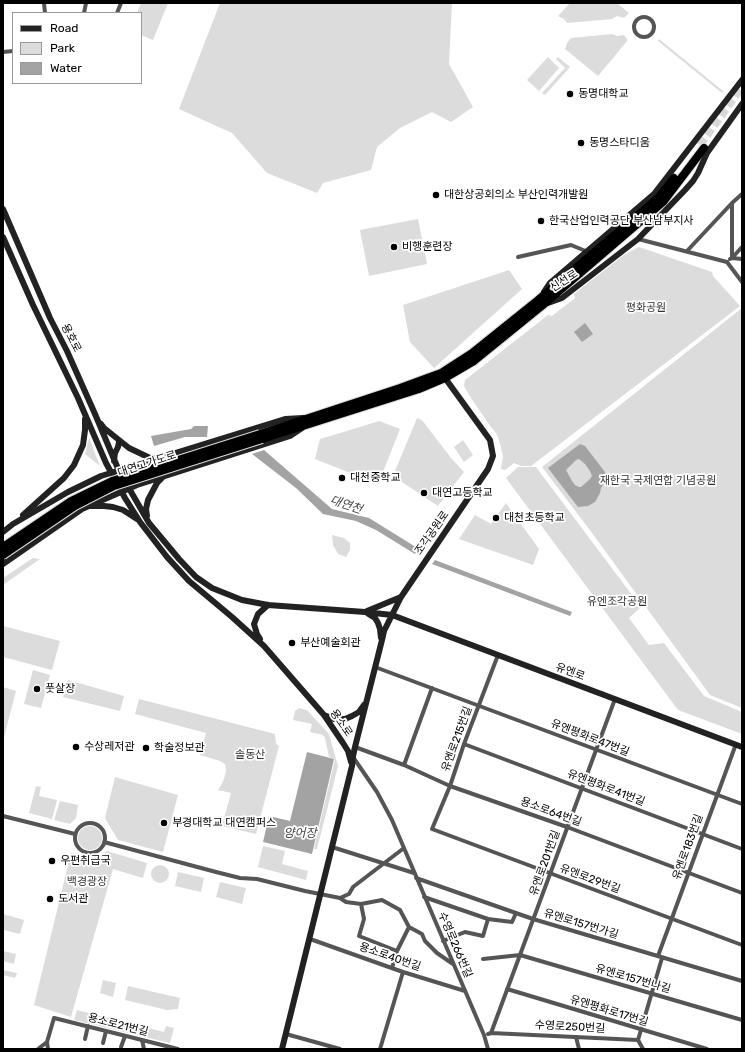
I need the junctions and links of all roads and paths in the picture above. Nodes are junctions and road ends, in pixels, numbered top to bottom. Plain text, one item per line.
1 (645, 17) joint
2 (742, 80) edge
3 (742, 105) edge
4 (702, 146) tunnel mouth
5 (742, 194) edge
6 (732, 203) junction
7 (3, 209) edge
8 (3, 237) edge
9 (638, 239) junction
10 (742, 247) edge
11 (687, 251) junction
12 (588, 252) junction
13 (518, 257) dead end
14 (732, 258) junction
15 (742, 259) edge
16 (727, 262) junction
17 (17, 270) junction
18 (34, 280) junction
19 (742, 282) edge
20 (540, 302) junction
21 (33, 305) junction
22 (50, 318) junction
23 (445, 378) junction
24 (95, 414) junction
25 (85, 415) junction
26 (309, 420) junction
27 (261, 436) junction
28 (119, 442) junction
29 (160, 458) junction
30 (114, 461) junction
31 (120, 474) junction
32 (113, 476) junction
33 (165, 476) junction
34 (128, 489) junction
35 (121, 492) junction
36 (82, 509) junction
37 (140, 522) junction
38 (149, 523) junction
39 (13, 524) junction
40 (3, 532) edge
41 (3, 547) edge
42 (3, 555) edge
43 (3, 564) edge
44 (401, 598) junction
45 (268, 606) junction
46 (365, 612) junction
47 (392, 615) junction
48 (382, 640) junction
49 (264, 646) junction
50 (498, 656) junction
51 (376, 667) junction
52 (432, 688) junction
53 (615, 699) junction
54 (366, 702) junction
55 (479, 706) junction
56 (324, 715) junction
57 (464, 744) junction
58 (739, 746) edge
59 (355, 747) junction
60 (596, 750) junction
61 (353, 756) junction
62 (404, 765) junction
63 (352, 766) junction
64 (450, 786) junction
65 (582, 789) junction
66 (717, 795) junction
67 (742, 804) edge
68 (3, 816) edge
69 (568, 827) junction
70 (432, 829) joint
71 (75, 834) junction
72 (703, 834) junction
73 (104, 842) junction
74 (332, 847) junction
75 (404, 848) junction
76 (742, 849) edge
77 (384, 863) junction
78 (414, 873) junction
79 (550, 873) junction
80 (688, 873) junction
81 (416, 878) junction
82 (742, 893) edge
83 (320, 894) junction
84 (424, 897) junction
85 (340, 898) junction
86 (361, 904) junction
87 (516, 913) junction
88 (671, 918) junction
89 (488, 919) junction
90 (533, 919) junction
91 (409, 927) junction
92 (310, 939) junction
93 (444, 941) junction
94 (742, 945) edge
95 (397, 951) junction
96 (520, 955) junction
97 (660, 957) junction
98 (484, 959) dead end
99 (453, 964) junction
100 (392, 968) junction
101 (403, 972) junction
102 (742, 981) edge
103 (507, 989) junction
104 (465, 992) junction
105 (652, 993) junction
106 (742, 1020) edge
107 (88, 1026) junction
108 (641, 1029) junction
109 (106, 1031) junction
110 (491, 1033) junction
111 (286, 1034) junction
112 (484, 1035) junction
113 (125, 1036) junction
114 (576, 1037) junction
115 (84, 1039) dead end
116 (142, 1040) junction
117 (638, 1040) junction
118 (47, 1042) junction
119 (103, 1043) dead end
120 (121, 1047) dead end
121 (38, 1049) edge
122 (48, 1049) edge
123 (144, 1049) edge
124 (178, 1049) edge
125 (282, 1049) edge
126 (340, 1049) edge
127 (380, 1049) edge
128 (488, 1049) edge
129 (579, 1049) edge
130 (643, 1049) edge
131 (706, 1049) edge

1 - 1 street
2 - 12 main road
3 - 9 main road, 신선로
4 - 20 highway, 신선로
5 - 6 street
6 - 11 street
6 - 14 street
7 - 18 main road, 용호로
8 - 17 main road, 용호로
9 - 11 street
9 - 20 main road, 신선로
10 - 14 street
11 - 16 street
12 - 13 street
12 - 20 main road
14 - 15 street
14 - 16 street
16 - 19 street
17 - 18 main road
17 - 21 main road, 용호로
18 - 22 main road, 용호로
20 - 23 highway
20 - 26 highway
21 - 22 main road
21 - 25 main road, 용호로
22 - 24 main road, 용호로
23 - 26 highway
23 - 44 main road, 조각공원로
24 - 28 main road
24 - 30 main road, 용호로
25 - 32 main road, 용호로
25 - 39 main road
26 - 27 highway, 대연고가도로
26 - 29 main road
26 - 33 main road
27 - 41 highway, 대연고가도로, bridge
27 - 42 highway, 대연고가도로, bridge
28 - 29 main road
28 - 30 main road
29 - 31 main road
30 - 31 main road, 용호로
31 - 32 main road
31 - 34 main road
32 - 35 main road, 용소로
32 - 39 main road
33 - 34 main road
33 - 38 main road
34 - 35 main road
34 - 38 main road
35 - 36 main road
35 - 37 main road, 용소로
36 - 37 main road
36 - 43 main road
37 - 49 main road, 용소로
38 - 45 main road
39 - 40 main road
44 - 46 main road
44 - 47 main road, 조각공원로
45 - 46 main road
45 - 49 main road
46 - 47 main road, 유엔로
46 - 48 main road
47 - 48 main road, 조각공원로
47 - 50 main road, 유엔로
48 - 51 main road
49 - 56 main road, 용소로
50 - 53 main road, 유엔로
50 - 55 street, 유엔로215번길
51 - 52 street, 유엔평화로47번길
51 - 54 main road
52 - 55 street, 유엔평화로47번길
52 - 62 street
53 - 58 main road, 유엔로
53 - 60 street, 유엔로201번길
54 - 56 main road
54 - 59 main road
55 - 57 street, 유엔로215번길
55 - 60 street, 유엔평화로47번길
56 - 63 main road, 용소로
57 - 64 street, 유엔로215번길
57 - 65 street, 유엔평화로41번길
58 - 66 street, 유엔로183번길
59 - 61 main road
59 - 62 street, 용소로64번길
60 - 65 street, 유엔로201번길
60 - 66 street, 유엔평화로47번길
61 - 63 main road
61 - 75 street, 수영로266번길
62 - 64 street, 용소로64번길
63 - 74 main road
64 - 69 street, 용소로64번길
64 - 70 street, 유엔로215번길
65 - 69 street, 유엔로201번길
65 - 72 street, 유엔평화로41번길
66 - 67 street, 유엔평화로47번길
66 - 72 street, 유엔로183번길
68 - 71 street
69 - 79 street, 유엔로201번길
69 - 80 street, 용소로64번길
70 - 79 street, 유엔로29번길
71 - 73 street
71 - 73 street
72 - 76 street, 유엔평화로41번길
72 - 80 street, 유엔로183번길
73 - 83 street
74 - 77 street
74 - 83 main road
75 - 77 street
75 - 78 street, 수영로266번길
77 - 78 street
77 - 85 street
78 - 81 street, 수영로266번길
79 - 88 street, 유엔로29번길
79 - 90 street, 유엔로201번길
80 - 82 street, 용소로64번길
80 - 88 street, 유엔로183번길
81 - 84 street, 수영로266번길
81 - 87 street, 유엔로157번가길
83 - 85 street
83 - 92 main road
84 - 89 street
84 - 93 street, 수영로266번길
85 - 86 street
86 - 91 street
86 - 95 street
87 - 89 street
87 - 90 street, 유엔로157번가길
88 - 94 street, 유엔로29번길
88 - 97 street, 유엔로183번길
89 - 93 street
90 - 96 street, 유엔로201번길
90 - 97 street, 유엔로157번가길
91 - 95 street
91 - 99 street
92 - 100 street, 용소로40번길
92 - 111 main road
93 - 99 street, 수영로266번길
95 - 100 street
96 - 98 street
96 - 103 street, 유엔로201번길
96 - 105 street, 유엔로157번나길
97 - 102 street, 유엔로157번가길
97 - 105 street, 유엔로183번길
99 - 104 street, 수영로266번길
100 - 101 street, 용소로40번길
101 - 104 street, 용소로40번길
101 - 127 street
103 - 108 street, 유엔평화로17번길
103 - 110 street, 유엔로201번길
104 - 112 street, 수영로266번길
105 - 106 street, 유엔로157번나길
105 - 108 street, 유엔로183번길
107 - 109 street, 용소로21번길
107 - 115 street
107 - 118 street, 용소로21번길
108 - 117 street, 유엔로183번길
108 - 131 street, 유엔평화로17번길
109 - 113 street, 용소로21번길
109 - 119 street
110 - 112 street, 수영로250번길
110 - 114 street, 수영로250번길
111 - 125 main road
111 - 126 street
112 - 128 street, 수영로266번길
113 - 116 street, 용소로21번길
113 - 120 street
114 - 117 street, 수영로250번길
114 - 129 street
116 - 123 street
116 - 124 street, 용소로21번길
117 - 130 street
118 - 121 street
118 - 122 street

